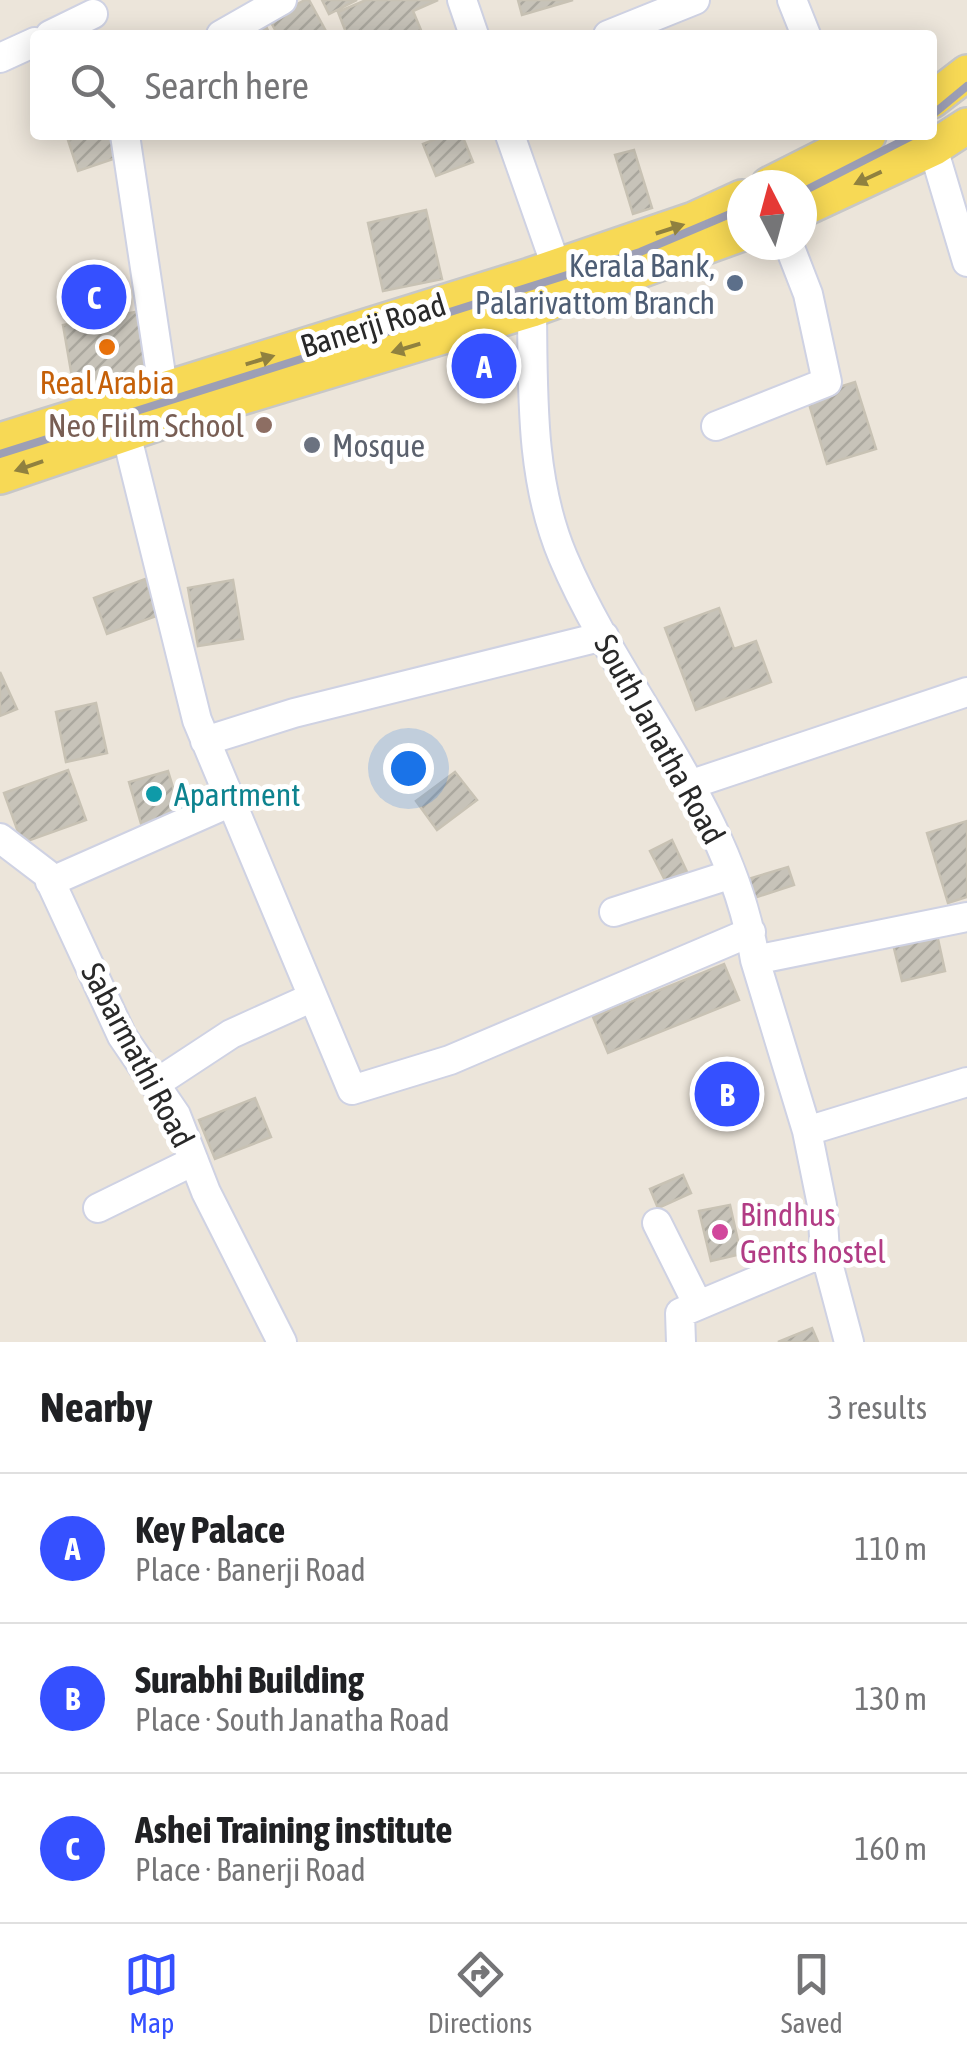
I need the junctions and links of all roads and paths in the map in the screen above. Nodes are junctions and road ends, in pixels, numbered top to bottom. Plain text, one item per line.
1 (282, 0) edge
2 (462, 0) edge
3 (694, 0) edge
4 (792, 0) edge
5 (94, 16) edge
6 (62, 30) edge
7 (230, 30) edge
8 (472, 30) edge
9 (620, 30) edge
10 (804, 30) edge
11 (30, 44) edge
12 (0, 58) edge
13 (966, 127) edge
14 (126, 140) edge
15 (512, 140) edge
16 (858, 140) edge
17 (933, 148) junction
18 (799, 170) edge
19 (817, 202) edge
20 (727, 205) edge
21 (727, 238) edge
22 (796, 260) edge
23 (967, 262) edge
24 (556, 266) junction
25 (532, 310) junction
26 (164, 388) junction
27 (211, 390) junction
28 (716, 426) dead end
29 (126, 433) junction
30 (0, 441) edge
31 (0, 476) edge
32 (604, 636) junction
33 (967, 692) edge
34 (205, 740) junction
35 (692, 784) junction
36 (229, 803) junction
37 (0, 838) edge
38 (729, 875) junction
39 (50, 882) junction
40 (614, 912) dead end
41 (967, 918) edge
42 (753, 946) junction
43 (313, 997) junction
44 (967, 1082) edge
45 (155, 1084) junction
46 (807, 1131) junction
47 (194, 1161) junction
48 (98, 1208) dead end
49 (657, 1223) dead end
50 (825, 1252) junction
51 (698, 1305) junction
52 (282, 1342) edge
53 (681, 1342) edge
54 (849, 1342) edge

1 - 7 street
2 - 8 street
3 - 9 street
4 - 10 street
5 - 6 street
11 - 12 street
13 - 17 main road
14 - 26 street
15 - 24 street
16 - 18 main road
17 -> 19 main road
17 - 23 street
24 -> 20 main road, Banerji Road
21 - 25 main road, Banerji Road
22 - 28 street
27 -> 24 main road, Banerji Road
25 -> 27 main road, Banerji Road
25 - 32 street, South Janatha Road
26 - 27 main road, Banerji Road
26 - 30 main road, Banerji Road
27 - 29 main road, Banerji Road
29 -> 31 main road, Banerji Road
29 - 34 street
32 - 34 street
32 - 35 street, South Janatha Road
33 - 35 street
34 - 36 street
35 - 38 street, South Janatha Road
36 - 39 street
36 - 43 street
37 - 39 street, Sabarmathi Road
38 - 40 street
38 - 42 street, South Janatha Road
39 - 45 street, Sabarmathi Road
41 - 42 street
42 - 43 street
42 - 46 street, South Janatha Road
43 - 45 street
44 - 46 street
45 - 47 street, Sabarmathi Road
46 - 50 street, South Janatha Road
47 - 48 street
47 - 52 street, Sabarmathi Road
49 - 51 street
50 - 51 street
50 - 54 street, South Janatha Road
51 - 53 street

